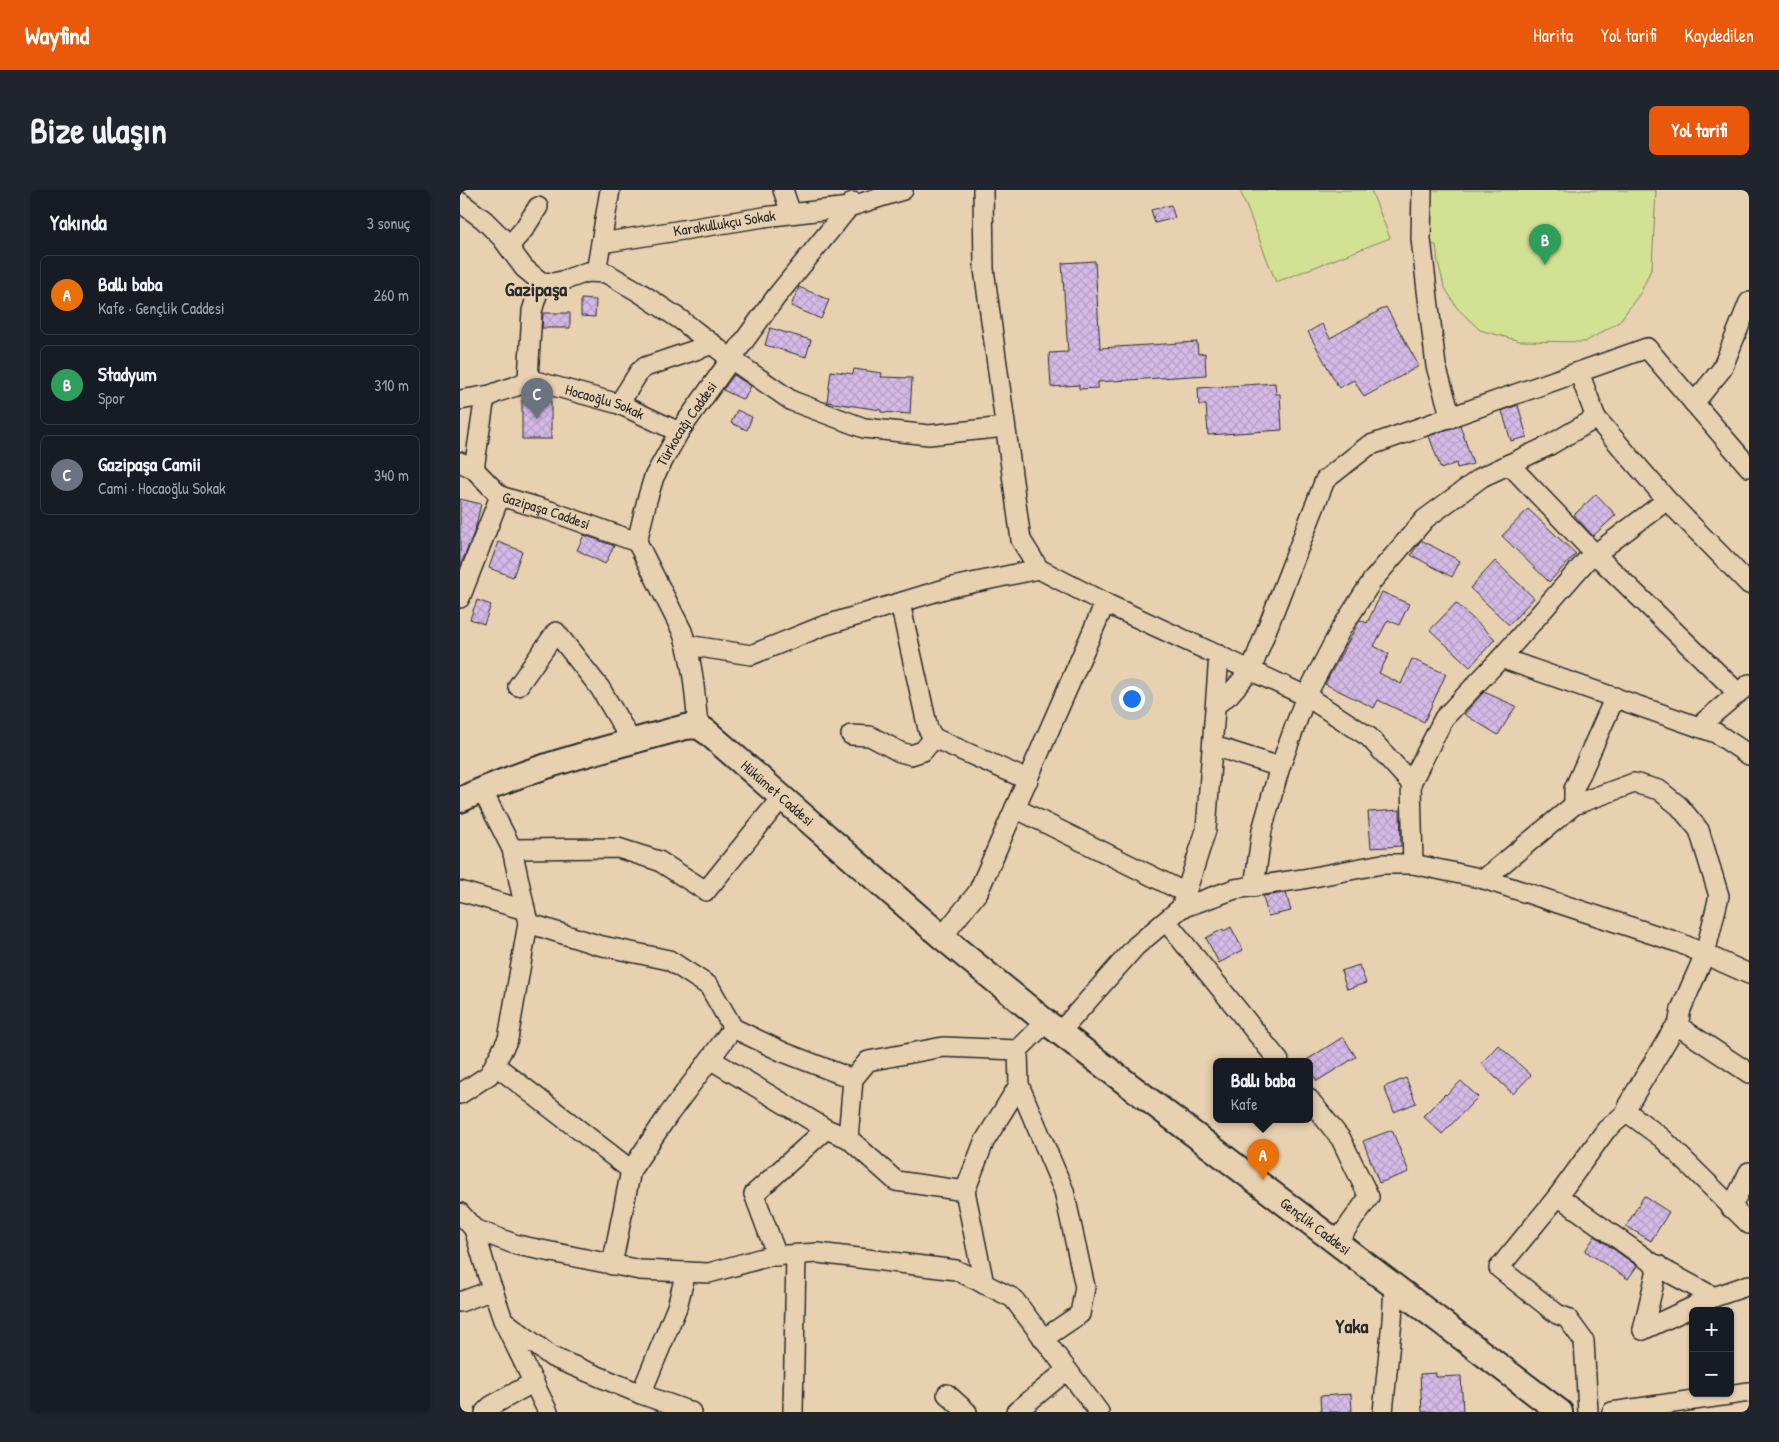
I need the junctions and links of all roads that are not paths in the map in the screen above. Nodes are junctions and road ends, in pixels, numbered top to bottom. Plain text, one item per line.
1 (610, 190) edge
2 (783, 190) edge
3 (864, 190) edge
4 (903, 190) edge
5 (983, 190) edge
6 (1422, 190) edge
7 (460, 202) edge
8 (538, 207) dead end
9 (849, 207) junction
10 (791, 213) junction
11 (601, 243) junction
12 (509, 246) junction
13 (596, 272) junction
14 (541, 282) junction
15 (1749, 305) edge
16 (713, 344) junction
17 (731, 359) junction
18 (1579, 372) junction
19 (528, 379) junction
20 (490, 395) junction
21 (460, 400) edge
22 (1694, 403) junction
23 (619, 404) junction
24 (1450, 418) junction
25 (1596, 418) junction
26 (1006, 427) junction
27 (679, 432) junction
28 (1509, 464) junction
29 (467, 466) edge
30 (1749, 467) edge
31 (500, 496) junction
32 (1667, 500) junction
33 (637, 542) junction
34 (1594, 554) junction
35 (1039, 569) junction
36 (1749, 584) edge
37 (460, 598) edge
38 (900, 603) junction
39 (1105, 603) junction
40 (687, 645) junction
41 (1220, 655) junction
42 (1501, 658) junction
43 (1251, 670) junction
44 (518, 686) dead end
45 (1743, 689) edge
46 (1306, 696) junction
47 (1615, 697) junction
48 (1217, 704) junction
49 (698, 726) junction
50 (1698, 726) junction
51 (851, 735) dead end
52 (934, 738) junction
53 (632, 742) junction
54 (1214, 746) junction
55 (1749, 756) edge
56 (1280, 767) junction
57 (1028, 780) junction
58 (1411, 783) junction
59 (466, 797) edge
60 (782, 797) junction
61 (1574, 805) junction
62 (1016, 808) junction
63 (512, 850) junction
64 (1413, 864) junction
65 (1484, 880) junction
66 (1254, 887) junction
67 (460, 891) edge
68 (1184, 901) junction
69 (527, 916) junction
70 (1166, 921) junction
71 (942, 937) junction
72 (1705, 954) junction
73 (1749, 974) edge
74 (1678, 1026) junction
75 (1053, 1027) junction
76 (733, 1028) junction
77 (1018, 1050) junction
78 (1277, 1058) edge
79 (710, 1059) junction
80 (495, 1065) junction
81 (1749, 1073) edge
82 (853, 1079) junction
83 (1019, 1085) junction
84 (460, 1094) edge
85 (1313, 1104) edge
86 (1626, 1112) junction
87 (826, 1129) junction
88 (848, 1138) junction
89 (631, 1170) junction
90 (1749, 1172) edge
91 (965, 1191) junction
92 (1558, 1196) junction
93 (1731, 1208) junction
94 (460, 1213) edge
95 (1749, 1224) edge
96 (474, 1228) junction
97 (1337, 1242) junction
98 (786, 1255) junction
99 (612, 1264) junction
100 (1658, 1265) junction
101 (686, 1272) junction
102 (984, 1284) junction
103 (1749, 1285) edge
104 (1394, 1286) junction
105 (492, 1290) junction
106 (1714, 1297) junction
107 (460, 1302) edge
108 (504, 1320) junction
109 (1043, 1339) junction
110 (1067, 1370) junction
111 (534, 1382) junction
112 (1749, 1392) edge
113 (641, 1394) junction
114 (947, 1394) dead end
115 (486, 1412) edge
116 (548, 1412) edge
117 (692, 1412) edge
118 (793, 1412) edge
119 (967, 1412) edge
120 (1016, 1412) edge
121 (1099, 1412) edge
122 (1383, 1412) edge
123 (1560, 1412) edge
124 (1588, 1412) edge
125 (1612, 1412) edge

1 - 11 street
2 - 10 street
3 - 9 street, Türkocağı Caddesi
4 - 9 street
5 - 26 street
6 - 24 street
7 - 12 street
8 - 12 street
9 - 10 street, Karakullukçu Sokak
9 - 17 street, Türkocağı Caddesi
10 - 11 street, Karakullukçu Sokak
11 - 13 street
12 - 14 street
13 - 14 street
13 - 16 street
14 - 19 street
15 - 22 street
16 - 17 street
16 - 23 street
17 - 26 street
17 - 27 street, Türkocağı Caddesi
18 - 22 street
18 - 24 street
18 - 25 street
19 - 20 street
19 - 23 street, Hocaoğlu Sokak
20 - 21 street
20 - 29 street
22 - 30 street
23 - 27 street, Hocaoğlu Sokak
24 - 43 street
25 - 28 street
25 - 32 street
26 - 35 street
27 - 33 street, Türkocağı Caddesi
28 - 34 street
28 - 46 street
29 - 31 street
31 - 33 street, Gazipaşa Caddesi
31 - 37 street, Gazipaşa Caddesi
32 - 34 street
32 - 36 street
33 - 40 street
34 - 42 street
34 - 45 street
35 - 38 street
35 - 39 street
38 - 40 street
38 - 52 street
39 - 41 street
39 - 57 street
40 - 49 street
41 - 43 street
41 - 48 street
42 - 47 street
42 - 58 street
43 - 46 street
43 - 48 street
44 - 53 street
45 - 50 street
46 - 56 street
46 - 58 street
47 - 50 street
47 - 61 street
48 - 54 street
49 - 53 main road
49 - 60 main road, Hükümet Caddesi
50 - 55 street
51 - 52 street
52 - 57 street
53 - 59 main road
54 - 56 street
54 - 68 street
56 - 66 street
57 - 62 street
58 - 64 street
59 - 63 street
60 - 63 street
60 - 71 main road, Hükümet Caddesi
61 - 65 street
61 - 72 street
62 - 68 street
62 - 71 street
63 - 69 street
64 - 65 street
64 - 66 street
65 - 72 street
66 - 68 street
67 - 69 street
68 - 70 street
69 - 76 street
69 - 80 street
70 - 75 street
70 - 78 street
71 - 75 main road, Hükümet Caddesi
72 - 73 street
72 - 74 street
74 - 81 street
74 - 86 street
75 - 77 street
75 - 97 main road, Gençlik Caddesi
76 - 79 street
76 - 82 street
77 - 82 street
77 - 83 street
79 - 87 street
79 - 89 street
80 - 84 street
80 - 89 street
82 - 88 street
83 - 91 street
83 - 109 street
85 - 97 street
86 - 92 street
86 - 93 street
87 - 88 street
87 - 98 street
88 - 91 street
89 - 99 street
90 - 93 street
91 - 102 street
92 - 100 street
92 - 124 street
93 - 95 street
94 - 96 street
96 - 99 street
96 - 105 street
97 - 104 main road, Gençlik Caddesi
98 - 101 street
98 - 102 street
98 - 118 street
99 - 101 street
100 - 106 street
100 - 106 street
101 - 113 street
102 - 109 street
103 - 106 street
104 - 122 street
104 - 123 main road, Gençlik Caddesi
105 - 107 street
105 - 108 street
108 - 111 street
108 - 113 street
109 - 110 street
110 - 120 street
110 - 121 street
111 - 115 street
111 - 116 street
112 - 125 street
113 - 117 street
114 - 119 street

